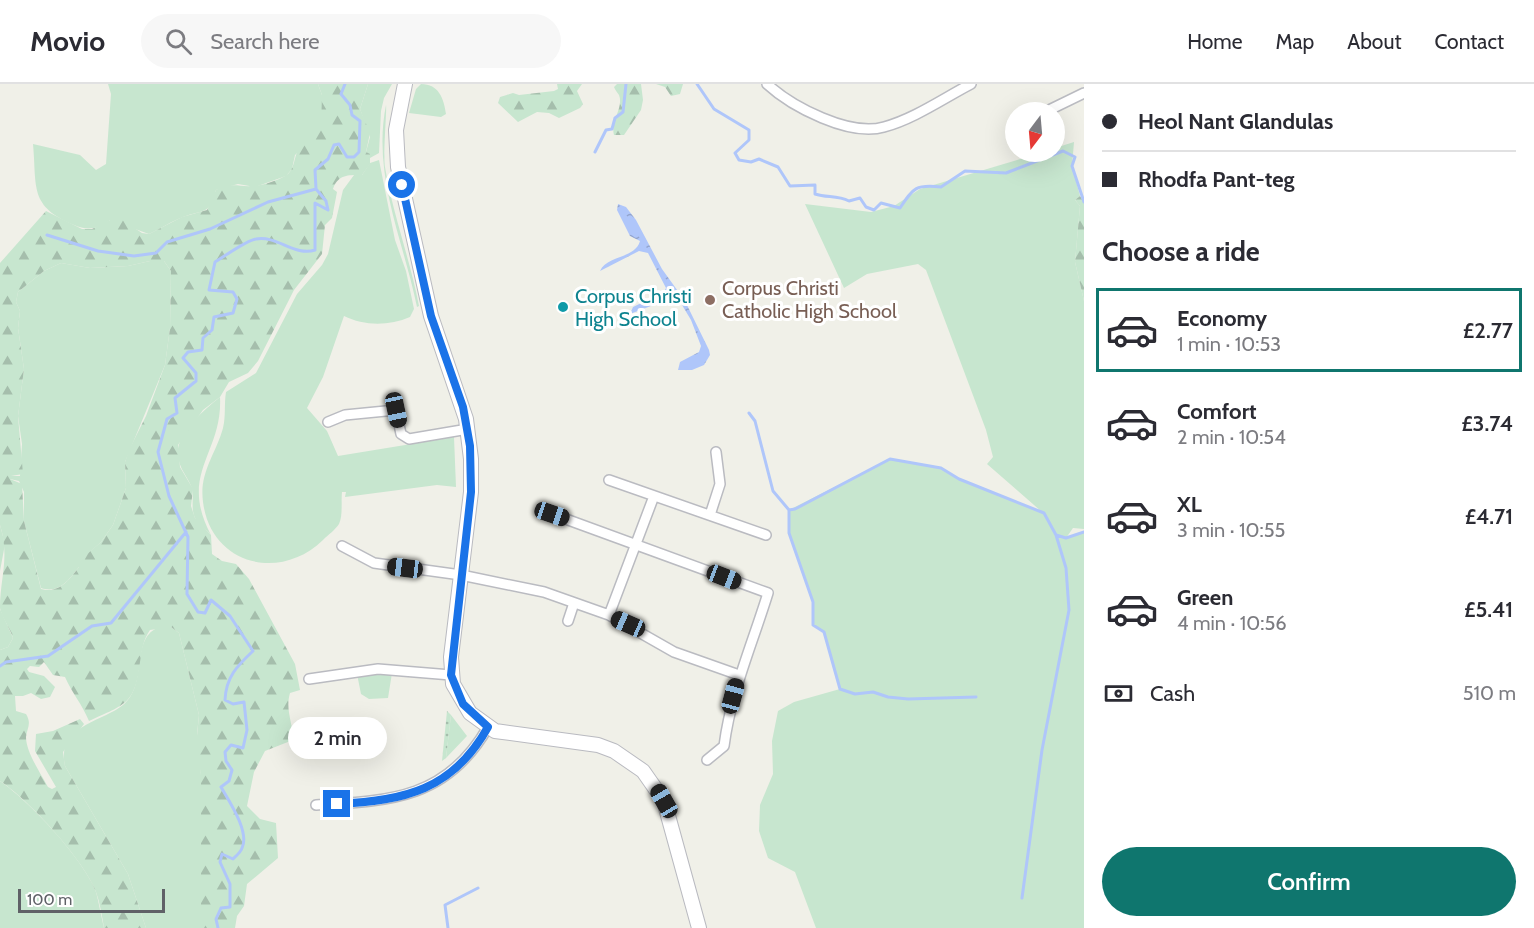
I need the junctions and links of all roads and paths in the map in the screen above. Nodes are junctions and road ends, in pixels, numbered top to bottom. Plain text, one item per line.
1 (405, 84) edge
2 (767, 84) edge
3 (971, 84) edge
4 (1084, 93) edge
5 (1065, 102) edge
6 (328, 422) dead end
7 (468, 429) junction
8 (716, 452) dead end
9 (609, 480) dead end
10 (654, 496) junction
11 (552, 514) dead end
12 (710, 515) junction
13 (766, 535) dead end
14 (636, 543) junction
15 (342, 546) dead end
16 (461, 575) junction
17 (574, 603) junction
18 (609, 615) junction
19 (568, 621) dead end
20 (451, 675) junction
21 (739, 675) junction
22 (309, 679) dead end
23 (488, 727) junction
24 (707, 760) dead end
25 (316, 805) dead end
26 (699, 928) edge

1 - 7 street
2 - 3 street
4 - 5 street
6 - 7 street
7 - 16 street
8 - 12 street
9 - 10 street
10 - 12 street
10 - 14 street
11 - 14 street
12 - 13 street
14 - 18 street
14 - 21 street
15 - 16 street
16 - 17 street
16 - 20 street
17 - 18 street
17 - 19 street
18 - 21 street
20 - 22 street
20 - 23 street
21 - 24 street
23 - 25 street
23 - 26 street

